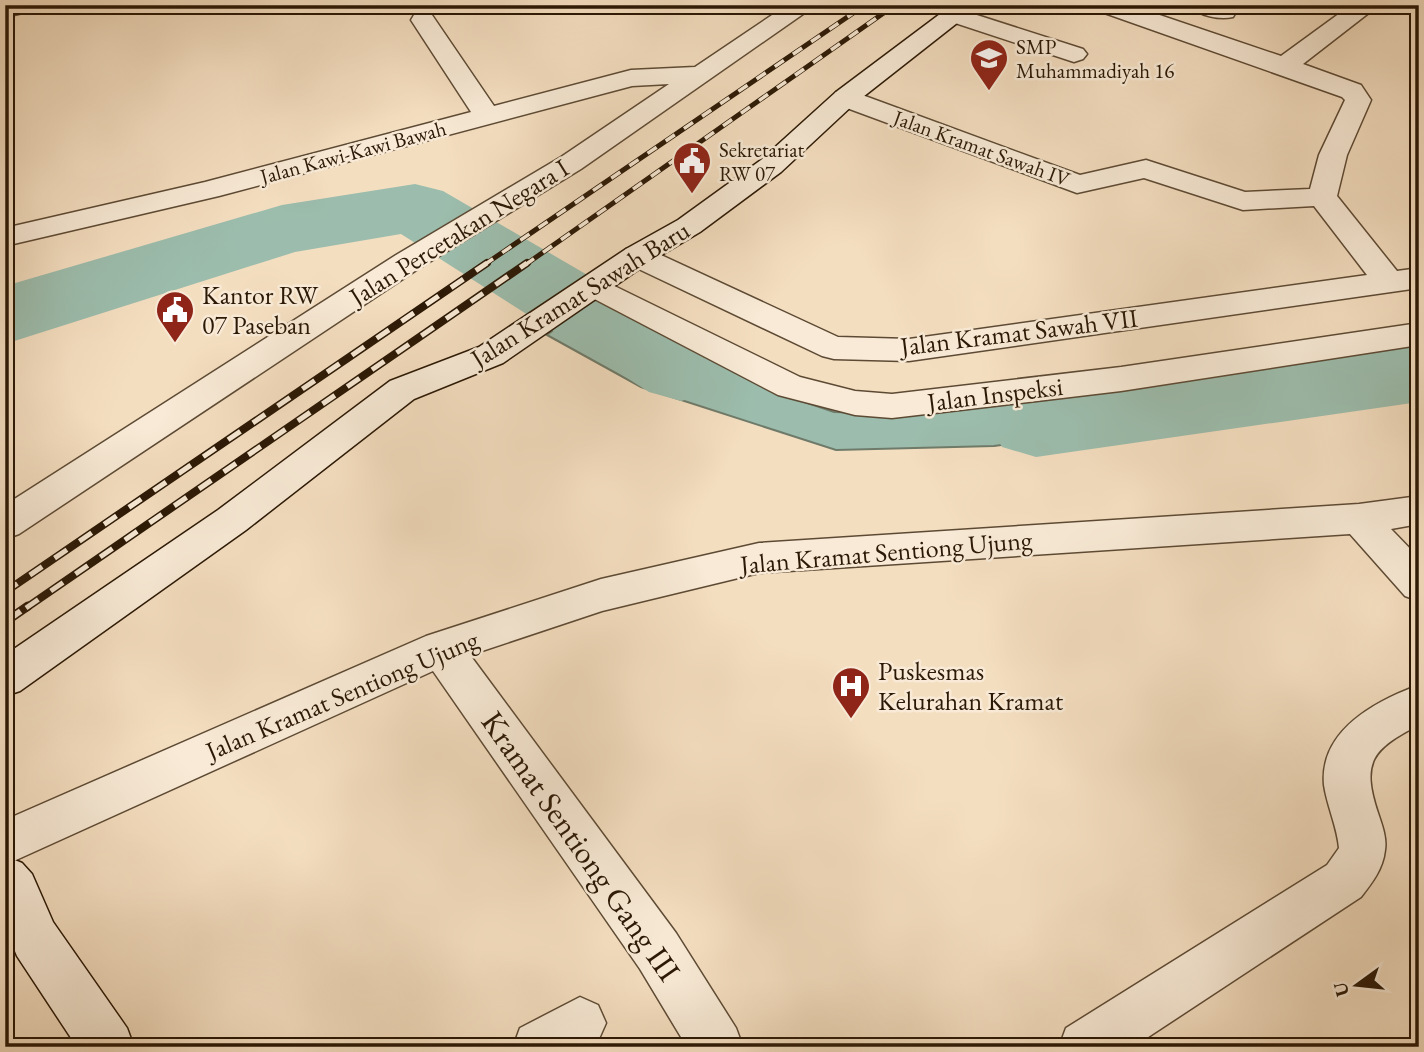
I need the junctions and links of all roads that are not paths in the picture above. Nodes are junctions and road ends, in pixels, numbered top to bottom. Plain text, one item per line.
1 (27, 5) edge
2 (804, 5) edge
3 (1105, 5) edge
4 (1367, 5) edge
5 (5, 10) edge
6 (962, 10) edge
7 (423, 20) dead end
8 (1074, 54) dead end
9 (1284, 66) junction
10 (701, 75) junction
11 (845, 98) junction
12 (487, 116) junction
13 (1322, 197) junction
14 (5, 237) edge
15 (637, 256) junction
16 (1404, 280) edge
17 (588, 290) junction
18 (1419, 334) edge
19 (1419, 510) edge
20 (1359, 519) junction
21 (5, 524) edge
22 (1419, 585) edge
23 (441, 648) junction
24 (5, 677) edge
25 (1419, 704) edge
26 (5, 843) edge
27 (5, 879) edge
28 (20, 936) edge
29 (108, 1047) edge
30 (717, 1047) edge
31 (1085, 1047) edge

1 - 5 street
2 - 10 street, Jalan Percetakan Negara I
3 - 9 street
4 - 9 street
6 - 8 street
6 - 11 street, Jalan Kramat Sawah Baru
7 - 12 street
9 - 13 street
10 - 12 street, Jalan Kawi-Kawi Bawah
10 - 21 street, Jalan Percetakan Negara I
11 - 13 street, Jalan Kramat Sawah IV
11 - 15 street, Jalan Kramat Sawah Baru
12 - 14 street, Jalan Kawi-Kawi Bawah
13 - 16 street
15 - 16 street, Jalan Kramat Sawah VII
15 - 17 street, Jalan Kramat Sawah Baru
17 - 18 street, Jalan Inspeksi
17 - 24 street, Jalan Kramat Sawah Baru
19 - 20 street, Jalan Kramat Sentiong Ujung
20 - 22 street
20 - 23 street, Jalan Kramat Sentiong Ujung
23 - 26 street, Jalan Kramat Sentiong Ujung
23 - 30 street, Kramat Sentiong Gang III
25 - 31 street
27 - 28 street
28 - 29 street

